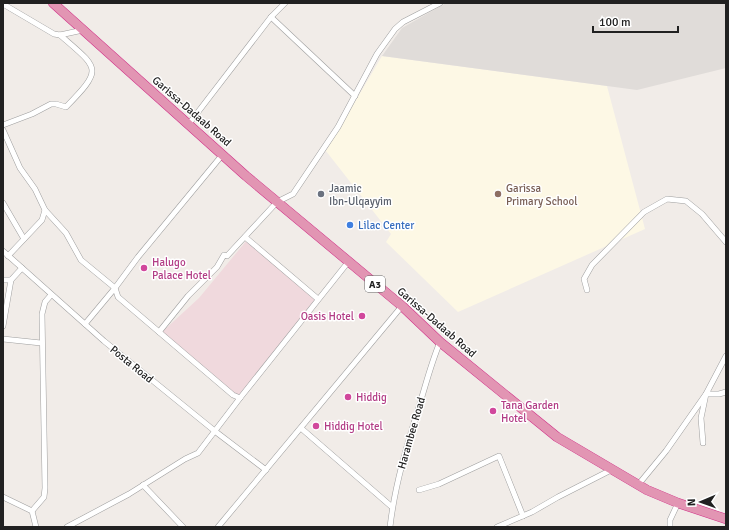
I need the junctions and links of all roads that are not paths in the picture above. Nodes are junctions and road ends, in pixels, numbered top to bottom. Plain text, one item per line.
1 (53, 3) edge
2 (285, 3) edge
3 (440, 3) edge
4 (3, 4) edge
5 (271, 17) junction
6 (84, 30) junction
7 (60, 36) junction
8 (355, 96) junction
9 (3, 125) edge
10 (188, 125) junction
11 (3, 130) edge
12 (223, 154) junction
13 (277, 202) junction
14 (3, 203) edge
15 (45, 210) junction
16 (245, 237) junction
17 (24, 239) junction
18 (726, 242) edge
19 (3, 251) edge
20 (8, 256) junction
21 (349, 261) junction
22 (22, 268) junction
23 (3, 280) edge
24 (11, 280) junction
25 (115, 288) junction
26 (587, 290) dead end
27 (52, 295) junction
28 (318, 299) junction
29 (402, 306) junction
30 (84, 324) junction
31 (3, 326) edge
32 (159, 332) junction
33 (3, 339) edge
34 (440, 342) junction
35 (41, 343) junction
36 (726, 356) edge
37 (726, 392) edge
38 (706, 394) junction
39 (240, 398) junction
40 (302, 429) junction
41 (216, 432) junction
42 (703, 443) dead end
43 (266, 470) junction
44 (611, 470) junction
45 (143, 484) junction
46 (638, 485) junction
47 (419, 490) dead end
48 (3, 497) edge
49 (678, 503) junction
50 (392, 507) junction
51 (32, 511) junction
52 (523, 516) junction
53 (726, 519) edge
54 (36, 527) edge
55 (67, 527) edge
56 (183, 527) edge
57 (218, 527) edge
58 (390, 527) edge
59 (497, 527) edge
60 (670, 527) edge

1 - 6 highway, Garissa-Dadaab Road / A3
2 - 5 street
3 - 8 street
4 - 7 street
5 - 8 street
5 - 10 street
6 - 7 street
6 - 10 highway, Garissa-Dadaab Road / A3
7 - 9 street
8 - 13 street
10 - 12 highway, Garissa-Dadaab Road / A3
11 - 15 street
12 - 13 highway, Garissa-Dadaab Road / A3
12 - 25 street
13 - 16 street
13 - 21 highway, Garissa-Dadaab Road / A3
14 - 17 street
15 - 17 street
15 - 25 street
16 - 28 street
16 - 32 street
17 - 20 street
18 - 26 street
19 - 20 street, Posta Road
20 - 22 street, Posta Road
21 - 28 street
21 - 29 highway, Garissa-Dadaab Road / A3
22 - 24 street
22 - 27 street, Posta Road
23 - 24 street
24 - 31 street
25 - 30 street
25 - 32 street
27 - 30 street, Posta Road
27 - 35 street
28 - 39 street
29 - 34 highway, Garissa-Dadaab Road / A3
29 - 40 street
30 - 41 street, Posta Road
32 - 39 street
33 - 35 street
34 - 44 highway, Garissa-Dadaab Road / A3
34 - 50 street, Harambee Road
35 - 51 street
36 - 38 street
37 - 38 street
38 - 42 street
38 - 46 street
39 - 41 street
40 - 43 street
40 - 50 street
41 - 43 street, Posta Road
41 - 45 street
43 - 57 street
44 - 46 highway, Garissa-Dadaab Road / A3
44 - 52 street
45 - 55 street
45 - 56 street
46 - 49 highway, Garissa-Dadaab Road / A3
47 - 52 street
48 - 51 street
49 - 53 highway, Garissa-Dadaab Road / A3
49 - 60 street
50 - 58 street, Harambee Road
51 - 54 street
52 - 59 street

